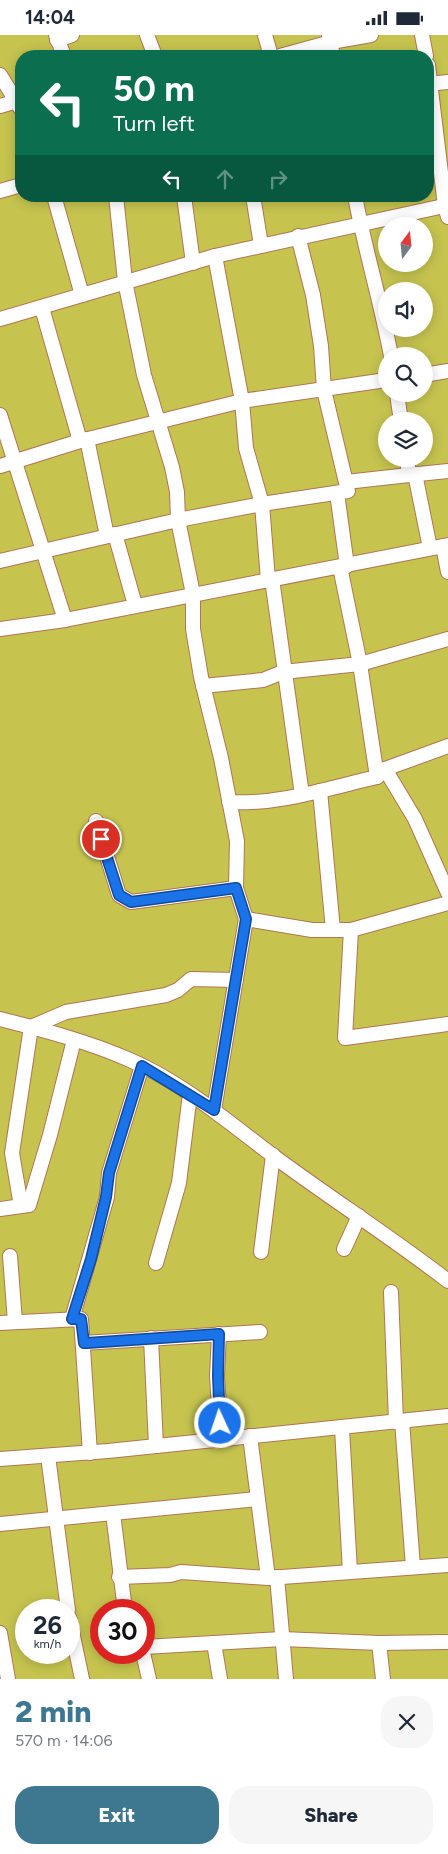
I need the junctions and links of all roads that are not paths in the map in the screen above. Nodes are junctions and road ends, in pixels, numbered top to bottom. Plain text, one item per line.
1 (72, 35) edge
2 (147, 35) edge
3 (266, 35) edge
4 (370, 35) edge
5 (422, 35) edge
6 (57, 38) edge
7 (330, 39) edge
8 (62, 50) edge
9 (153, 50) edge
10 (269, 50) edge
11 (298, 50) edge
12 (425, 50) edge
13 (0, 75) edge
14 (448, 82) edge
15 (434, 83) edge
16 (15, 99) edge
17 (15, 105) edge
18 (0, 106) edge
19 (434, 119) edge
20 (15, 187) edge
21 (0, 191) edge
22 (56, 202) edge
23 (117, 202) edge
24 (185, 202) edge
25 (254, 202) edge
26 (356, 202) edge
27 (447, 209) edge
28 (360, 223) junction
29 (298, 236) junction
30 (261, 245) junction
31 (214, 256) junction
32 (193, 263) junction
33 (125, 281) junction
34 (82, 295) junction
35 (42, 307) junction
36 (0, 319) edge
37 (389, 347) edge
38 (448, 371) edge
39 (433, 374) edge
40 (378, 382) edge
41 (324, 390) junction
42 (242, 401) junction
43 (0, 415) edge
44 (159, 422) junction
45 (84, 440) junction
46 (15, 460) junction
47 (0, 466) edge
48 (410, 467) edge
49 (448, 471) edge
50 (412, 475) junction
51 (342, 487) junction
52 (262, 504) junction
53 (178, 520) junction
54 (111, 535) junction
55 (440, 546) edge
56 (44, 552) junction
57 (0, 561) edge
58 (344, 567) junction
59 (448, 572) edge
60 (270, 580) junction
61 (193, 595) junction
62 (135, 605) junction
63 (65, 620) junction
64 (0, 629) edge
65 (448, 639) edge
66 (360, 664) junction
67 (283, 673) junction
68 (203, 686) junction
69 (448, 747) edge
70 (381, 773) junction
71 (320, 791) junction
72 (302, 795) junction
73 (229, 802) junction
74 (96, 821) dead end
75 (236, 888) junction
76 (448, 893) edge
77 (448, 903) edge
78 (246, 919) junction
79 (333, 930) junction
80 (351, 930) junction
81 (236, 979) junction
82 (0, 1019) edge
83 (448, 1024) edge
84 (31, 1027) junction
85 (74, 1040) junction
86 (142, 1066) junction
87 (190, 1094) junction
88 (214, 1110) junction
89 (273, 1155) junction
90 (21, 1206) junction
91 (0, 1209) edge
92 (359, 1216) junction
93 (344, 1249) dead end
94 (261, 1251) dead end
95 (10, 1256) dead end
96 (156, 1263) dead end
97 (448, 1281) edge
98 (391, 1292) dead end
99 (72, 1319) junction
100 (15, 1322) junction
101 (0, 1323) edge
102 (260, 1332) dead end
103 (219, 1334) junction
104 (152, 1338) junction
105 (84, 1343) junction
106 (448, 1416) edge
107 (399, 1422) junction
108 (342, 1428) junction
109 (250, 1436) junction
110 (221, 1439) junction
111 (156, 1446) junction
112 (90, 1453) junction
113 (48, 1456) junction
114 (0, 1459) edge
115 (257, 1499) junction
116 (113, 1513) junction
117 (56, 1517) junction
118 (0, 1524) edge
119 (448, 1565) edge
120 (413, 1567) junction
121 (350, 1571) junction
122 (120, 1577) junction
123 (273, 1578) junction
124 (67, 1599) edge
125 (123, 1599) edge
126 (0, 1633) edge
127 (282, 1639) junction
128 (448, 1642) edge
129 (214, 1643) junction
130 (379, 1643) junction
131 (155, 1646) edge
132 (79, 1664) edge
133 (146, 1664) edge
134 (8, 1679) edge
135 (82, 1679) edge
136 (149, 1679) edge
137 (220, 1679) edge
138 (286, 1679) edge
139 (383, 1679) edge

1 - 6 street
2 - 9 street
3 - 10 street
4 - 7 street
5 - 12 street
6 - 8 street
7 - 11 street
13 - 16 street
14 - 15 street
17 - 18 street
19 - 27 street
20 - 21 street
22 - 34 street
23 - 33 street
24 - 32 street
25 - 30 street
26 - 28 street
27 - 28 street
28 - 29 street
28 - 37 street
29 - 30 street
29 - 41 street
30 - 31 street
31 - 32 street
31 - 42 street
32 - 33 street
33 - 34 street
33 - 44 street
34 - 35 street
35 - 36 street
35 - 45 street
38 - 39 street
40 - 41 street
41 - 42 street
41 - 51 street
42 - 44 street
42 - 52 street
43 - 46 street
44 - 45 street
44 - 53 street
45 - 46 street
45 - 54 street
46 - 47 street
46 - 56 street
48 - 50 street
49 - 50 street
50 - 51 street
50 - 55 street
51 - 52 street
51 - 58 street
52 - 53 street
52 - 60 street
53 - 54 street
53 - 61 street
54 - 56 street
54 - 62 street
55 - 58 street
55 - 59 street
56 - 57 street
56 - 63 street
58 - 60 street
58 - 66 street
60 - 61 street
60 - 67 street
61 - 62 street
61 - 68 street
62 - 63 street
63 - 64 street
65 - 66 street
66 - 67 street
66 - 70 street
67 - 68 street
67 - 72 street
68 - 73 street
69 - 70 street
70 - 71 street
70 - 76 street
71 - 72 street
71 - 79 street
72 - 73 street
73 - 75 street
74 - 75 street
75 - 78 street
77 - 80 street
78 - 79 street
78 - 81 street
79 - 80 street
80 - 83 street
81 - 84 street
81 - 88 street
82 - 84 street
84 - 85 street
84 - 90 street
85 - 86 street
85 - 90 street
86 - 87 street
86 - 99 street
87 - 88 street
87 - 96 street
88 - 89 street
89 - 92 street
89 - 94 street
90 - 91 street
92 - 93 street
92 - 97 street
95 - 100 street
98 - 107 street
99 - 100 street
99 - 105 street
100 - 101 street
102 - 103 street
103 - 104 street
103 - 110 street
104 - 105 street
104 - 111 street
105 - 112 street
106 - 107 street
107 - 108 street
107 - 120 street
108 - 109 street
108 - 121 street
109 - 110 street
109 - 115 street
110 - 111 street
111 - 112 street
112 - 113 street
113 - 114 street
113 - 117 street
115 - 116 street
115 - 123 street
116 - 117 street
116 - 122 street
117 - 118 street
117 - 124 street
119 - 120 street
120 - 121 street
121 - 123 street
122 - 123 street
122 - 125 street
123 - 127 street
126 - 134 street
127 - 129 street
127 - 130 street
127 - 138 street
128 - 130 street
129 - 131 street
129 - 137 street
130 - 139 street
132 - 135 street
133 - 136 street

